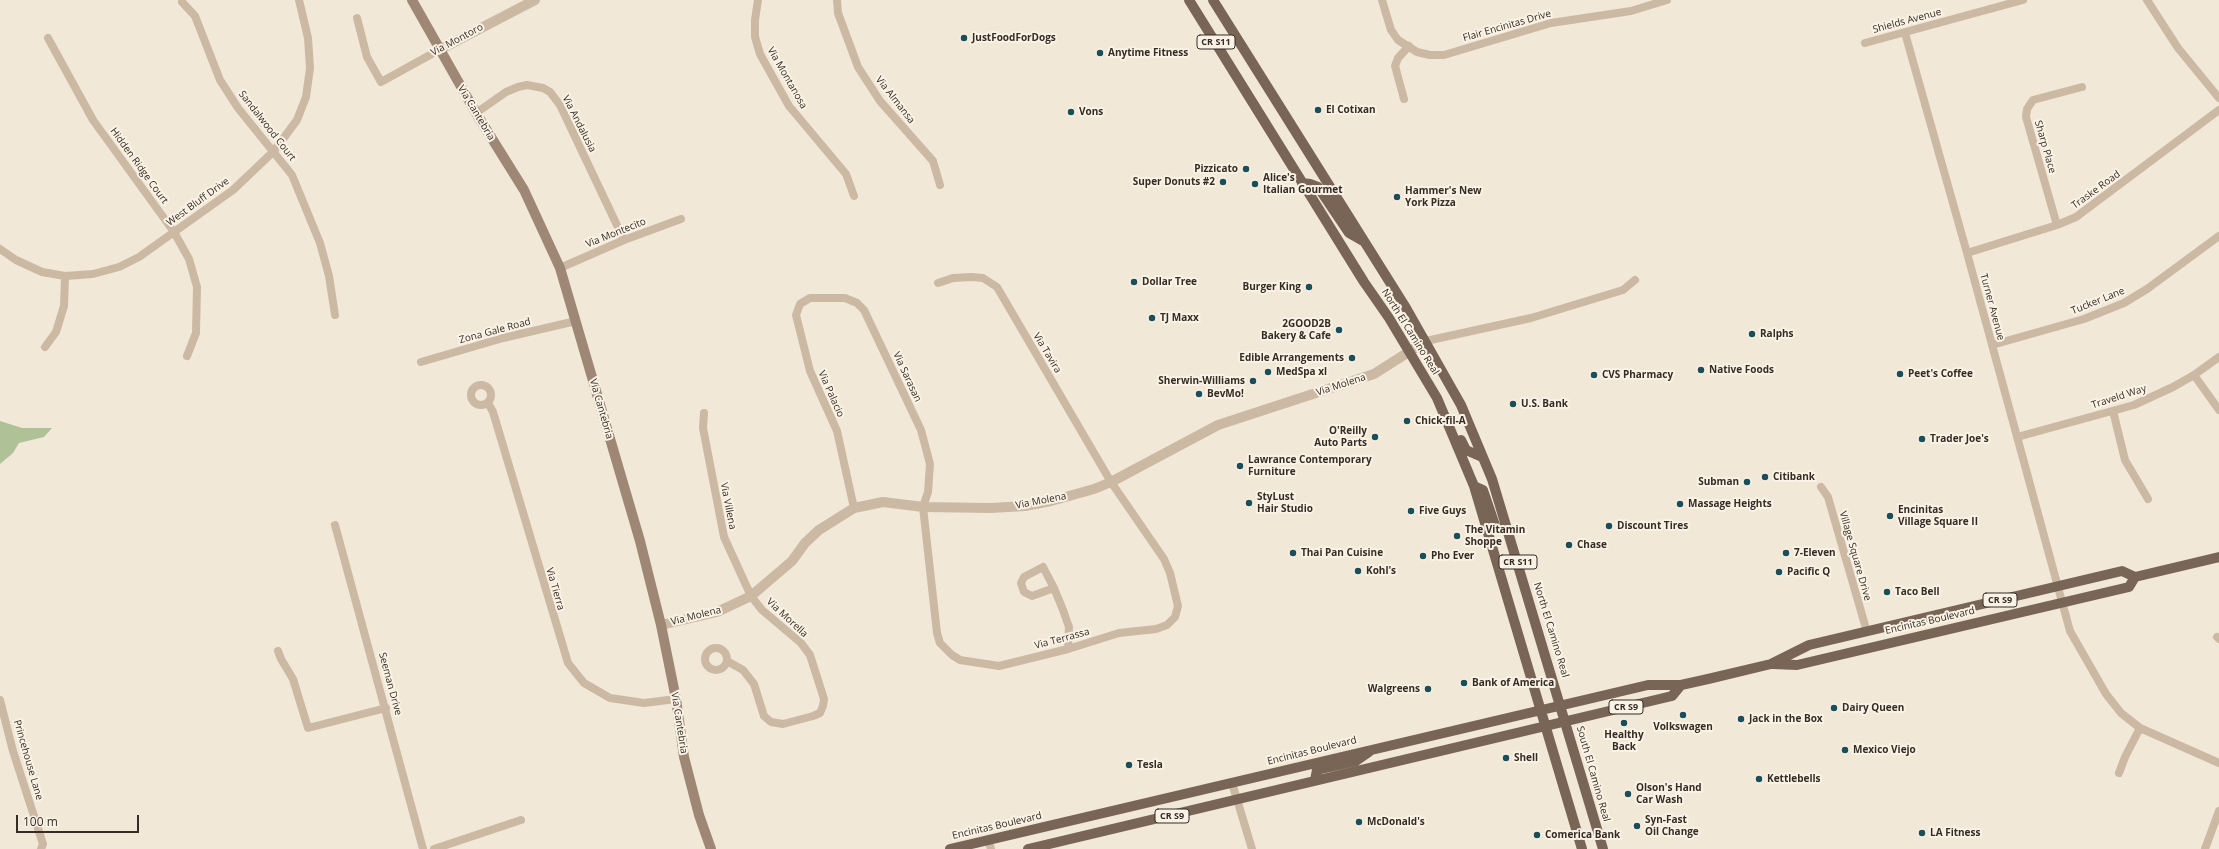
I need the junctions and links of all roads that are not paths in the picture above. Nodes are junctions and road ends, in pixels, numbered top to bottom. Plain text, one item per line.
1 (299, 0) edge
2 (412, 0) edge
3 (535, 0) edge
4 (758, 0) edge
5 (837, 0) edge
6 (1189, 0) edge
7 (1213, 0) edge
8 (1382, 0) edge
9 (1667, 0) edge
10 (2023, 0) edge
11 (2147, 0) edge
12 (182, 2) dead end
13 (357, 18) dead end
14 (1905, 33) junction
15 (48, 38) dead end
16 (1865, 43) dead end
17 (1409, 46) junction
18 (439, 50) junction
19 (2082, 87) dead end
20 (2219, 98) edge
21 (1404, 100) dead end
22 (2219, 110) edge
23 (476, 113) junction
24 (274, 151) junction
25 (940, 184) dead end
26 (1302, 184) junction
27 (854, 196) dead end
28 (681, 219) dead end
29 (2057, 226) junction
30 (174, 232) junction
31 (2219, 236) edge
32 (624, 240) junction
33 (1364, 241) junction
34 (0, 249) edge
35 (1967, 253) junction
36 (560, 268) junction
37 (65, 276) junction
38 (1635, 280) dead end
39 (938, 283) dead end
40 (814, 298) joint
41 (335, 315) dead end
42 (576, 321) junction
43 (1426, 342) junction
44 (1992, 345) junction
45 (45, 347) dead end
46 (1410, 352) junction
47 (187, 356) dead end
48 (2219, 357) edge
49 (420, 362) dead end
50 (2194, 375) junction
51 (1430, 387) junction
52 (488, 403) dead end
53 (2219, 410) edge
54 (2112, 411) junction
55 (704, 413) dead end
56 (2017, 437) junction
57 (1482, 457) junction
58 (1111, 482) junction
59 (1474, 486) junction
60 (1821, 487) dead end
61 (2148, 499) dead end
62 (923, 507) junction
63 (854, 508) junction
64 (335, 525) dead end
65 (1508, 530) junction
66 (2219, 557) edge
67 (2135, 577) junction
68 (2058, 586) junction
69 (1054, 588) dead end
70 (751, 596) junction
71 (2062, 602) junction
72 (661, 625) junction
73 (1867, 632) junction
74 (1068, 649) junction
75 (278, 652) dead end
76 (727, 661) dead end
77 (1771, 664) junction
78 (1681, 685) junction
79 (676, 699) junction
80 (0, 700) edge
81 (1561, 705) junction
82 (386, 708) junction
83 (1541, 710) junction
84 (1566, 721) junction
85 (1545, 726) junction
86 (2140, 728) junction
87 (1375, 748) junction
88 (2219, 763) edge
89 (2119, 773) dead end
90 (1315, 780) junction
91 (1232, 783) junction
92 (1237, 800) junction
93 (2219, 811) edge
94 (521, 820) dead end
95 (989, 844) edge
96 (41, 849) edge
97 (423, 849) edge
98 (434, 849) edge
99 (711, 849) edge
100 (950, 849) edge
101 (1028, 849) edge
102 (1252, 849) edge
103 (1582, 849) edge
104 (1603, 849) edge
105 (2205, 849) edge

1 - 24 street, West Bluff Drive
2 - 18 main road, Via Cantebria
3 - 18 street, Via Montoro
4 - 27 street, Via Montanosa
5 - 25 street, Via Almansa
6 - 26 main road, North El Camino Real / CR S11
7 - 33 main road, North El Camino Real / CR S11
8 - 17 street, Flair Encinitas Drive
9 - 17 street, Flair Encinitas Drive
10 - 14 street, Shields Avenue
11 - 20 street
12 - 24 street, Sandalwood Court
13 - 18 street, Via Montoro
14 - 16 street, Shields Avenue
14 - 35 street, Turner Avenue
15 - 30 street, Hidden Ridge Court
17 - 21 street
18 - 23 main road, Via Cantebria
19 - 29 street, Sharp Place
22 - 29 street, Traske Road
23 - 32 street, Via Andalusia
23 - 36 main road, Via Cantebria
24 - 30 street, West Bluff Drive
24 - 41 street, Sandalwood Court
26 - 33 main road
26 - 46 main road, North El Camino Real / CR S11
28 - 32 street, Via Montecito
29 - 35 street, Traske Road
30 - 37 street, West Bluff Drive
30 - 47 street, Hidden Ridge Court
31 - 44 street, Tucker Lane
32 - 36 street, Via Montecito
33 - 43 main road, North El Camino Real / CR S11
34 - 37 street, West Bluff Drive
35 - 44 street, Turner Avenue
36 - 42 main road, Via Cantebria
37 - 45 street
38 - 43 street, North El Camino Real
39 - 58 street, Via Tavira
40 - 62 street, Via Sarasan
40 - 63 street, Via Palacio
42 - 49 street, Zona Gale Road
42 - 72 main road, Via Cantebria
43 - 46 street, Via Molena
43 - 57 main road, North El Camino Real / CR S11
44 - 56 street, Turner Avenue
46 - 51 main road, North El Camino Real / CR S11
46 - 58 street, Via Molena
48 - 50 street, Traveld Way
50 - 53 street
50 - 54 street, Traveld Way
51 - 57 main road
51 - 59 main road, North El Camino Real / CR S11
52 - 79 street, Via Tierra
54 - 56 street, Traveld Way
54 - 61 street
55 - 70 street, Via Villena
56 - 68 street, Turner Avenue
57 - 65 main road, North El Camino Real / CR S11
58 - 62 street, Via Molena
58 - 74 street, Via Terrassa
59 - 65 main road
59 - 83 main road, North El Camino Real / CR S11
60 - 73 street, Village Square Drive
62 - 63 street, Via Molena
62 - 74 street, Via Terrassa
63 - 70 street, Via Molena
64 - 82 street, Seeman Drive
65 - 81 main road, North El Camino Real / CR S11
66 - 67 main road, Encinitas Boulevard / CR S9
67 - 68 main road, Encinitas Boulevard / CR S9
67 - 71 main road, Encinitas Boulevard
68 - 71 street, Turner Avenue
68 - 73 main road, Encinitas Boulevard / CR S9
69 - 74 street
70 - 72 street, Via Molena
70 - 76 street, Via Morella
71 - 77 main road, Encinitas Boulevard
71 - 86 street, Turner Avenue
72 - 79 main road, Via Cantebria
73 - 77 main road, Encinitas Boulevard / CR S9
75 - 82 street
77 - 78 main road, Encinitas Boulevard / CR S9
78 - 81 main road, Encinitas Boulevard / CR S9
78 - 84 main road, Encinitas Boulevard / CR S9
79 - 99 main road, Via Cantebria
80 - 96 street, Princehouse Lane
81 - 83 main road, Encinitas Boulevard / CR S9
81 - 84 main road, South El Camino Real / CR S11
82 - 97 street, Seeman Drive
83 - 85 main road, CR S11
83 - 87 main road, Encinitas Boulevard / CR S9
84 - 85 main road, Encinitas Boulevard / CR S9
84 - 104 main road, South El Camino Real
85 - 90 main road, Encinitas Boulevard / CR S9
85 - 103 main road
86 - 88 street, Turner Avenue
86 - 89 street
87 - 90 main road
87 - 91 main road, Encinitas Boulevard / CR S9
90 - 92 main road, Encinitas Boulevard / CR S9
91 - 92 street
91 - 95 main road, Encinitas Boulevard / CR S9
92 - 101 main road, Encinitas Boulevard / CR S9
92 - 102 street
93 - 105 street
94 - 98 street
95 - 100 main road, Encinitas Boulevard / CR S9

